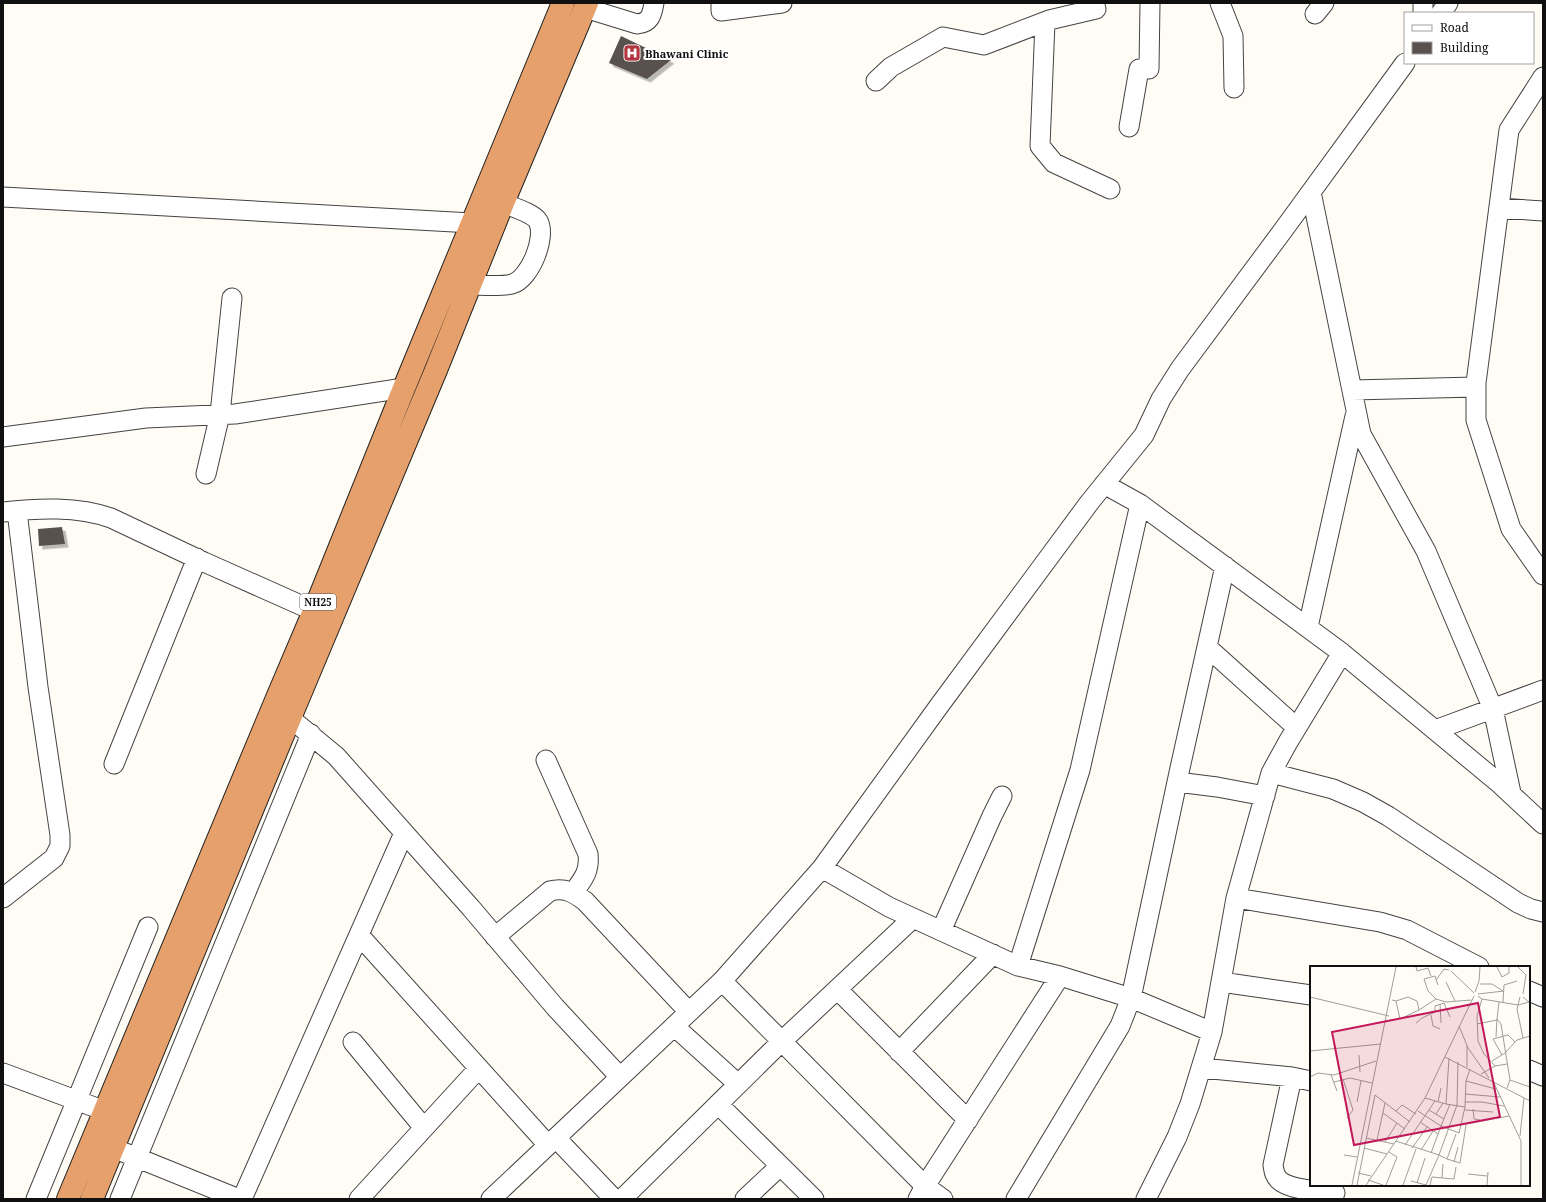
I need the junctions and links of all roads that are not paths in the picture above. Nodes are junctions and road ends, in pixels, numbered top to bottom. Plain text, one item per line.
1 (564, 3) edge
2 (654, 3) edge
3 (721, 3) edge
4 (782, 3) edge
5 (1094, 3) edge
6 (1150, 3) edge
7 (1220, 3) edge
8 (1448, 3) edge
9 (586, 5) edge
10 (1442, 12) edge
11 (1045, 22) junction
12 (1404, 64) edge
13 (1543, 77) edge
14 (876, 81) dead end
15 (1234, 88) dead end
16 (1129, 127) dead end
17 (1110, 189) dead end
18 (1311, 192) junction
19 (3, 197) edge
20 (503, 202) junction
21 (1499, 208) junction
22 (1543, 211) edge
23 (472, 223) junction
24 (469, 285) junction
25 (232, 298) dead end
26 (404, 388) junction
27 (1476, 388) junction
28 (1352, 390) junction
29 (1356, 410) junction
30 (220, 414) junction
31 (3, 437) edge
32 (206, 474) dead end
33 (1104, 484) junction
34 (1140, 504) junction
35 (10, 512) edge
36 (197, 558) junction
37 (1225, 566) junction
38 (1543, 575) edge
39 (314, 611) junction
40 (1308, 627) junction
41 (1207, 647) junction
42 (1342, 653) junction
43 (1543, 690) edge
44 (1493, 709) junction
45 (290, 718) junction
46 (1296, 727) junction
47 (1435, 730) junction
48 (311, 734) junction
49 (546, 760) dead end
50 (114, 764) dead end
51 (1271, 773) junction
52 (1177, 782) junction
53 (1510, 793) junction
54 (1002, 796) dead end
55 (1265, 796) junction
56 (1543, 824) edge
57 (404, 833) junction
58 (822, 868) junction
59 (573, 893) junction
60 (3, 898) edge
61 (1236, 898) junction
62 (1543, 912) edge
63 (912, 918) junction
64 (148, 927) dead end
65 (942, 931) junction
66 (359, 935) junction
67 (495, 936) junction
68 (993, 954) junction
69 (1018, 966) junction
70 (1476, 966) edge
71 (1060, 976) junction
72 (722, 981) junction
73 (1222, 982) junction
74 (838, 990) junction
75 (1310, 995) edge
76 (1131, 998) junction
77 (689, 1012) junction
78 (674, 1026) junction
79 (1212, 1032) junction
80 (782, 1041) junction
81 (353, 1042) dead end
82 (900, 1052) junction
83 (479, 1068) junction
84 (1202, 1068) junction
85 (1530, 1070) edge
86 (3, 1073) edge
87 (1543, 1076) edge
88 (1292, 1077) junction
89 (620, 1078) junction
90 (1310, 1081) edge
91 (738, 1084) junction
92 (77, 1101) junction
93 (718, 1104) junction
94 (105, 1111) junction
95 (968, 1120) junction
96 (424, 1128) junction
97 (552, 1141) junction
98 (113, 1148) junction
99 (138, 1157) junction
100 (780, 1166) junction
101 (1335, 1192) edge
102 (922, 1193) edge
103 (36, 1199) edge
104 (68, 1199) edge
105 (92, 1199) edge
106 (120, 1199) edge
107 (239, 1199) edge
108 (242, 1199) edge
109 (359, 1199) edge
110 (491, 1199) edge
111 (614, 1199) edge
112 (622, 1199) edge
113 (745, 1199) edge
114 (814, 1199) edge
115 (943, 1199) edge
116 (1016, 1199) edge
117 (1146, 1199) edge

1 - 23 highway, NH25
2 - 9 street
3 - 4 street
5 - 11 street
6 - 16 street
7 - 15 street
8 - 10 street
9 - 20 highway, NH25
11 - 14 street
11 - 17 street
12 - 18 street
13 - 21 street
18 - 28 street
18 - 33 street
19 - 23 street
20 - 24 highway, NH25
20 - 24 street
21 - 22 street
21 - 27 street
23 - 26 highway, NH25
24 - 45 highway, NH25
25 - 30 street
26 - 30 street
26 - 39 highway, NH25
27 - 28 street
27 - 38 street
28 - 29 street
29 - 40 street
29 - 44 street
30 - 31 street
30 - 32 street
33 - 34 street
33 - 58 street
34 - 37 street
34 - 69 street
35 - 36 street
35 - 60 street
36 - 39 street
36 - 50 street
37 - 40 street
37 - 41 street
39 - 94 highway, NH25
40 - 42 street
41 - 46 street
41 - 52 street
42 - 46 street
42 - 47 street
43 - 44 street
44 - 47 street
44 - 53 street
45 - 48 street
45 - 98 highway, NH25
46 - 51 street
47 - 53 street
48 - 57 street
48 - 99 street
49 - 59 street
51 - 55 street
51 - 62 street
52 - 55 street
52 - 76 street
53 - 56 street
54 - 65 street
55 - 61 street
57 - 66 street
57 - 67 street
58 - 63 street
58 - 72 street
59 - 67 street
59 - 77 street
61 - 70 street
61 - 73 street
63 - 65 street
63 - 74 street
64 - 92 street
65 - 68 street
66 - 83 street
66 - 108 street
67 - 89 street
68 - 69 street
68 - 82 street
69 - 71 street
71 - 76 street
71 - 95 street
72 - 77 street
72 - 80 street
73 - 75 street
73 - 79 street
74 - 80 street
74 - 82 street
76 - 79 street
76 - 116 street
77 - 78 street
78 - 89 street
78 - 91 street
79 - 84 street
80 - 91 street
80 - 102 street
81 - 96 street
82 - 95 street
83 - 96 street
83 - 97 street
84 - 88 street
84 - 117 street
85 - 87 street
86 - 92 street
88 - 90 street
88 - 101 street
89 - 97 street
91 - 93 street
92 - 94 street
92 - 103 street
93 - 100 street
93 - 112 street
94 - 104 highway, NH25
95 - 102 street
96 - 109 street
97 - 110 street
97 - 111 street
98 - 99 street
98 - 105 highway, NH25
99 - 106 street
99 - 107 street
100 - 113 street
100 - 114 street
102 - 115 street

